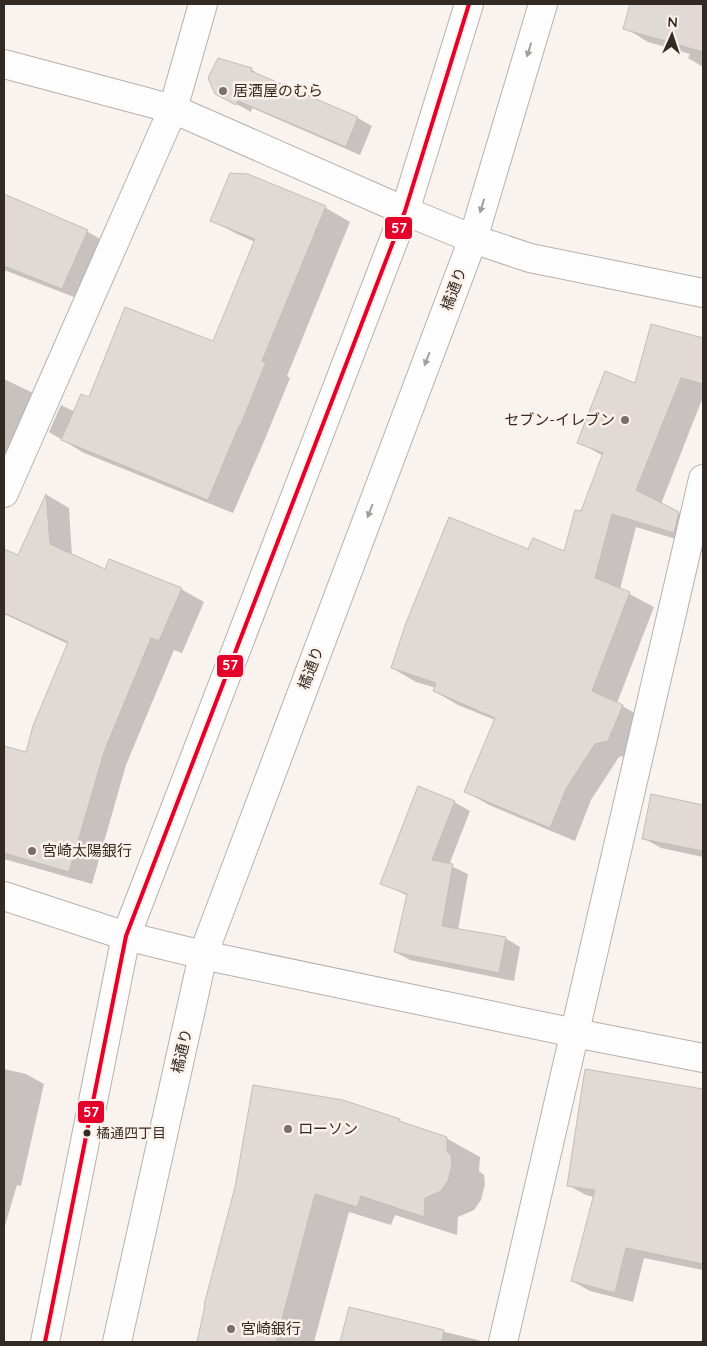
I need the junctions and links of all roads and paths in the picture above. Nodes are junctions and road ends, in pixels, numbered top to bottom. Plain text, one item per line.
1 (203, 4) edge
2 (469, 4) edge
3 (543, 4) edge
4 (4, 64) edge
5 (174, 109) junction
6 (405, 210) junction
7 (473, 239) junction
8 (703, 292) edge
9 (703, 479) edge
10 (4, 493) edge
11 (4, 896) edge
12 (126, 936) junction
13 (203, 955) junction
14 (574, 1034) junction
15 (703, 1058) edge
16 (44, 1342) edge
17 (117, 1342) edge
18 (504, 1342) edge

1 - 5 main road
2 - 6 main road
3 -> 7 main road, 橘通り
4 - 5 main road
5 - 6 main road
5 - 10 main road
6 - 7 main road
6 - 12 main road
7 - 8 main road
7 -> 13 main road, 橘通り
9 - 14 main road
11 - 12 main road
12 - 13 main road
12 - 16 main road
13 - 14 main road
13 - 17 main road, 橘通り
14 - 15 main road
14 - 18 main road

